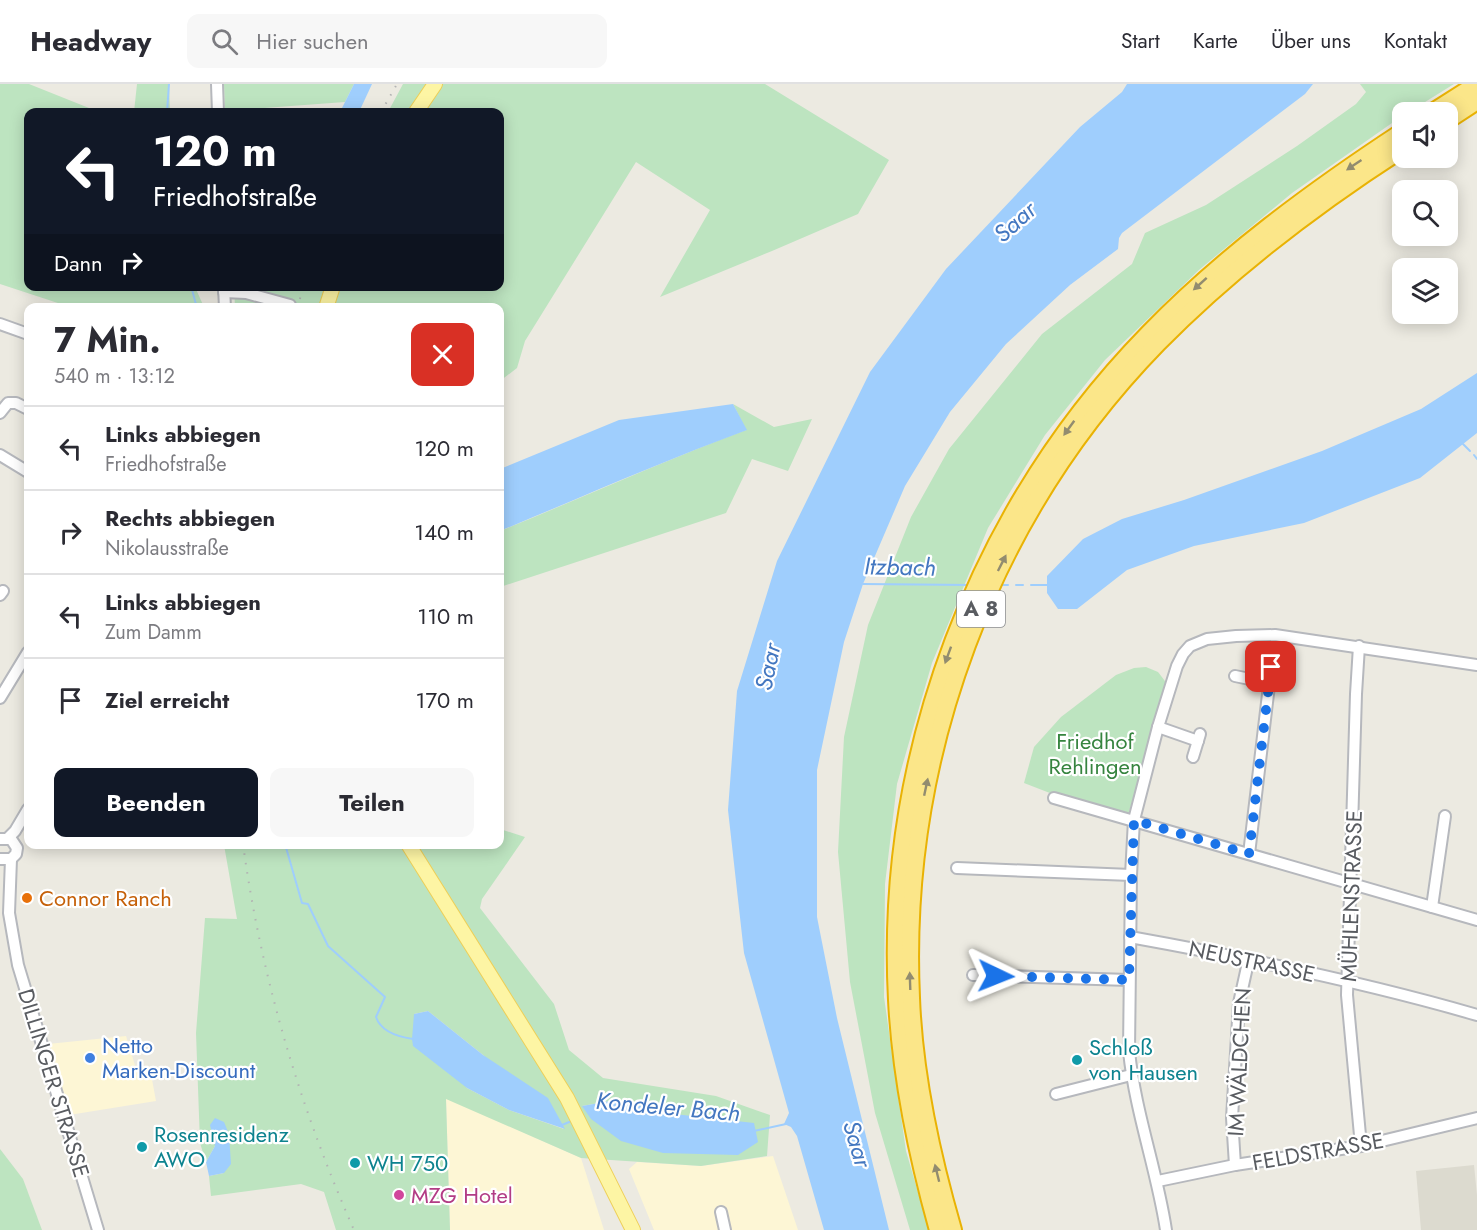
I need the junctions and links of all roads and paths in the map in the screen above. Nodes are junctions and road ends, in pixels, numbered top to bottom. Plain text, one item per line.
1 (217, 84) edge
2 (435, 84) edge
3 (1477, 84) edge
4 (1477, 101) edge
5 (1449, 102) edge
6 (218, 108) edge
7 (419, 108) edge
8 (1458, 113) edge
9 (1392, 139) edge
10 (1392, 156) edge
11 (235, 291) edge
12 (283, 303) edge
13 (0, 324) edge
14 (24, 333) edge
15 (24, 407) edge
16 (0, 413) edge
17 (0, 455) edge
18 (24, 470) edge
19 (1359, 646) junction
20 (1273, 652) dead end
21 (24, 659) edge
22 (1477, 665) edge
23 (1235, 676) dead end
24 (1269, 683) junction
25 (0, 698) edge
26 (1158, 727) junction
27 (1193, 757) dead end
28 (1054, 798) dead end
29 (1446, 816) dead end
30 (24, 817) edge
31 (1134, 820) junction
32 (6, 838) edge
33 (411, 849) edge
34 (1249, 854) junction
35 (4, 859) edge
36 (957, 868) dead end
37 (1131, 875) junction
38 (1352, 885) junction
39 (1432, 907) junction
40 (1477, 920) edge
41 (1130, 937) junction
42 (1249, 958) junction
43 (973, 975) dead end
44 (1129, 980) junction
45 (1348, 981) junction
46 (1477, 1015) edge
47 (1131, 1075) junction
48 (1056, 1094) dead end
49 (1477, 1118) edge
50 (1360, 1146) junction
51 (1235, 1165) junction
52 (1158, 1181) junction
53 (721, 1212) dead end
54 (98, 1230) edge
55 (633, 1230) edge
56 (726, 1230) edge
57 (938, 1230) edge
58 (953, 1230) edge
59 (1166, 1230) edge

1 - 6 street
2 - 7 main road
3 - 5 highway
4 - 8 highway
9 -> 57 highway, A 8
58 -> 10 highway, A 8
11 - 12 street
13 - 14 street
15 - 16 street
17 - 18 street
19 - 22 street
19 - 26 street
19 - 38 street, MÜHLENSTRASSE
20 - 24 street
21 - 25 street
23 - 24 street
24 - 34 street
26 - 27 street
26 - 31 street
28 - 31 street
29 - 39 street
30 - 32 street, DILLINGER STRASSE
31 - 34 street
31 - 37 street
32 - 35 street, DILLINGER STRASSE
33 - 55 main road
34 - 38 street
35 - 54 street, DILLINGER STRASSE
36 - 37 street
37 - 41 street
38 - 39 street
38 - 45 street, MÜHLENSTRASSE
39 - 40 street
41 - 42 street, NEUSTRASSE
41 - 44 street
42 - 45 street, NEUSTRASSE
42 - 51 street, IM WÄLDCHEN
43 - 44 street
44 - 47 street
45 - 46 street, NEUSTRASSE
45 - 50 street, MÜHLENSTRASSE
47 - 48 street
47 - 52 street
49 - 50 street, FELDSTRASSE
50 - 51 street, FELDSTRASSE
51 - 52 street, FELDSTRASSE
52 - 59 street
53 - 56 street

